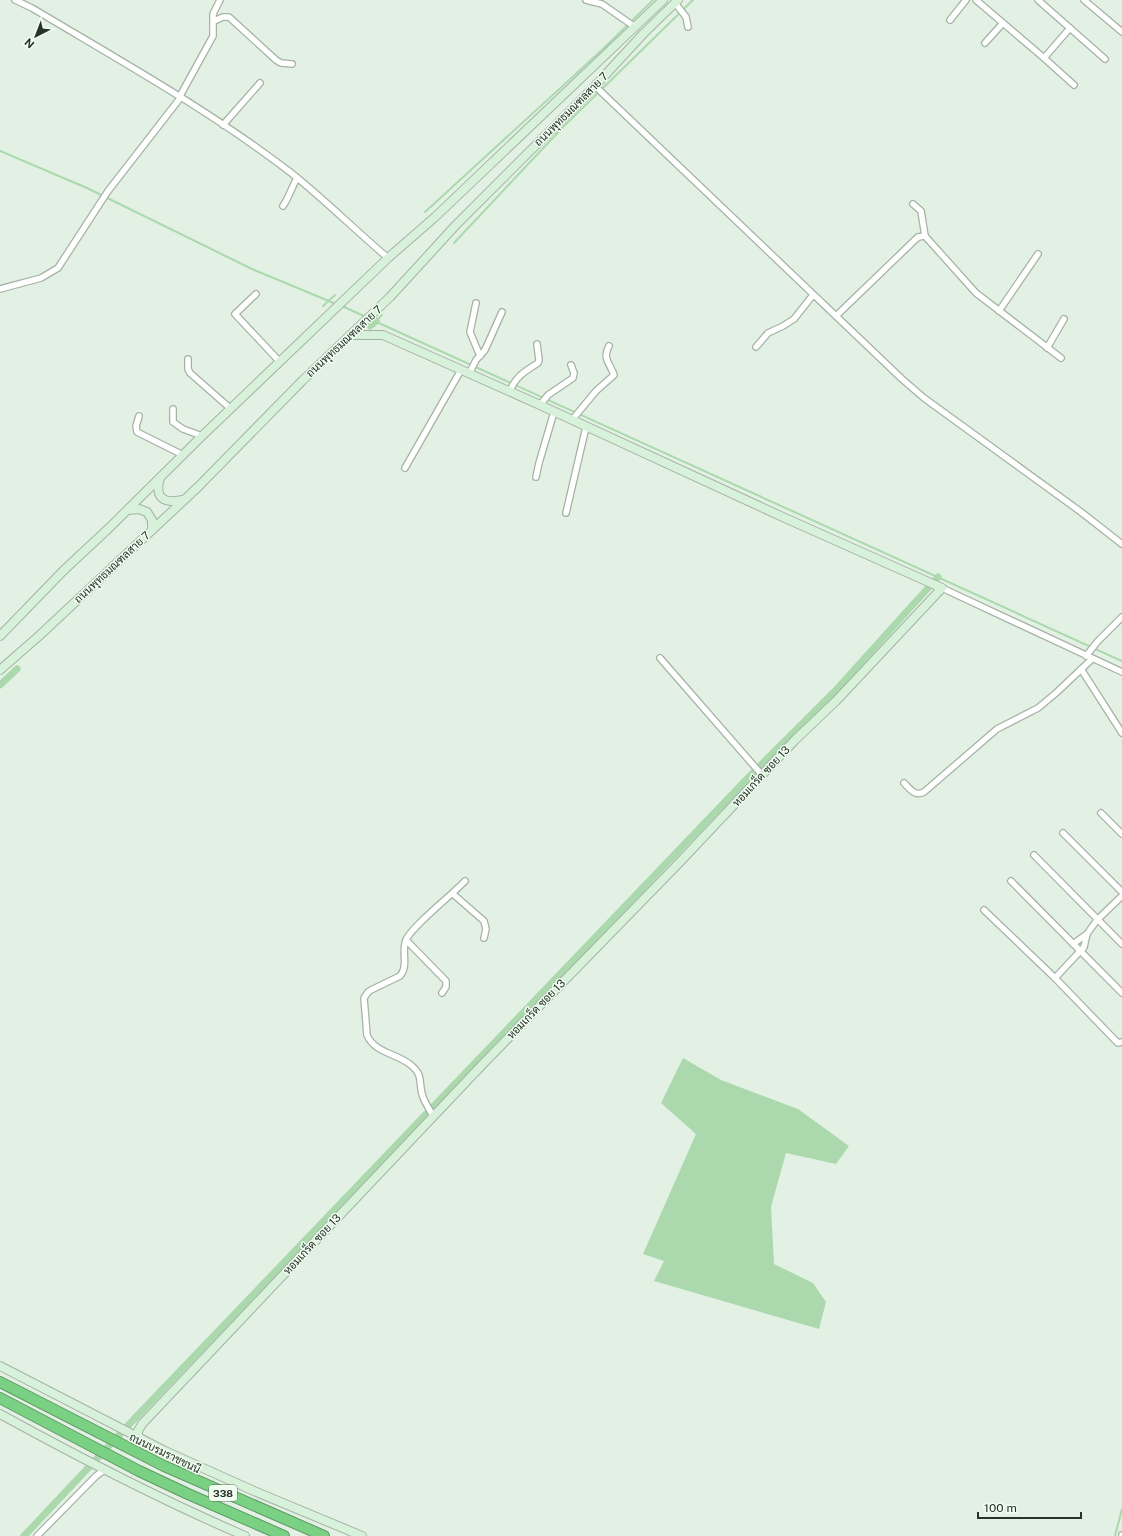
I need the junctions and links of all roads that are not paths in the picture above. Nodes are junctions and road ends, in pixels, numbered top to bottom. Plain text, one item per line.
1 (15, 0) edge
2 (220, 0) edge
3 (586, 0) edge
4 (663, 0) edge
5 (966, 0) edge
6 (976, 0) edge
7 (1038, 0) edge
8 (1084, 0) edge
9 (677, 4) edge
10 (950, 20) dead end
11 (214, 21) junction
12 (1003, 23) junction
13 (634, 26) junction
14 (688, 27) dead end
15 (1070, 28) junction
16 (1122, 32) edge
17 (985, 44) dead end
18 (1044, 58) junction
19 (1105, 58) dead end
20 (292, 64) dead end
21 (260, 83) dead end
22 (1074, 85) dead end
23 (596, 87) junction
24 (180, 96) junction
25 (223, 125) junction
26 (297, 178) junction
27 (914, 204) dead end
28 (283, 206) dead end
29 (925, 236) junction
30 (1038, 254) dead end
31 (388, 258) junction
32 (0, 289) edge
33 (256, 294) dead end
34 (813, 294) junction
35 (476, 303) dead end
36 (999, 311) junction
37 (502, 312) dead end
38 (836, 316) junction
39 (1064, 319) dead end
40 (350, 335) junction
41 (537, 344) dead end
42 (609, 346) dead end
43 (756, 347) dead end
44 (1048, 348) junction
45 (478, 358) junction
46 (1061, 358) dead end
47 (188, 359) dead end
48 (280, 362) junction
49 (571, 365) dead end
50 (461, 370) junction
51 (470, 371) junction
52 (510, 389) junction
53 (542, 402) junction
54 (173, 409) dead end
55 (231, 409) junction
56 (554, 412) junction
57 (139, 416) dead end
58 (574, 418) junction
59 (586, 427) junction
60 (202, 436) junction
61 (183, 455) junction
62 (405, 468) dead end
63 (536, 477) dead end
64 (160, 478) junction
65 (184, 500) junction
66 (128, 510) junction
67 (566, 513) dead end
68 (152, 529) junction
69 (1122, 544) edge
70 (939, 586) junction
71 (1122, 618) edge
72 (0, 636) edge
73 (1089, 655) junction
74 (660, 658) dead end
75 (1081, 669) junction
76 (0, 670) edge
77 (1122, 672) edge
78 (1122, 733) edge
79 (761, 773) junction
80 (904, 783) dead end
81 (1101, 813) dead end
82 (1063, 833) dead end
83 (1122, 834) edge
84 (1034, 855) dead end
85 (1011, 881) dead end
86 (465, 882) dead end
87 (1122, 892) edge
88 (452, 894) junction
89 (1122, 896) edge
90 (984, 910) dead end
91 (1097, 920) junction
92 (1087, 934) junction
93 (484, 938) dead end
94 (406, 940) junction
95 (1073, 944) junction
96 (1122, 944) edge
97 (1080, 952) junction
98 (1055, 978) junction
99 (442, 993) dead end
100 (1122, 993) edge
101 (1122, 1042) edge
102 (431, 1112) junction
103 (0, 1366) edge
104 (0, 1382) edge
105 (0, 1398) edge
106 (0, 1414) edge
107 (138, 1438) junction
108 (101, 1468) junction
109 (228, 1512) junction
110 (37, 1536) edge
111 (245, 1536) edge
112 (270, 1536) edge
113 (284, 1536) edge
114 (324, 1536) edge
115 (362, 1536) edge

1 - 24 street
2 - 11 street
3 - 13 street
4 - 13 main road, ถนนพุทธมณฑลสาย 7
5 - 10 street
6 - 12 street
7 - 15 street
8 - 16 street
9 - 14 street
9 - 23 main road, ถนนพุทธมณฑลสาย 7
11 - 20 street
11 - 24 street
12 - 17 street
12 - 18 street
13 - 31 main road, ถนนพุทธมณฑลสาย 7
15 - 18 street
15 - 19 street
18 - 22 street
21 - 25 street
23 - 34 street
23 - 40 main road, ถนนพุทธมณฑลสาย 7
24 - 25 street
24 - 32 street
25 - 26 street
26 - 28 street
26 - 31 street
27 - 29 street
29 - 36 street
29 - 38 street
30 - 36 street
31 - 48 main road, ถนนพุทธมณฑลสาย 7
33 - 48 street
34 - 38 street
34 - 43 street
35 - 45 street
36 - 44 street
37 - 45 street
38 - 69 street
39 - 44 street
40 - 50 main road
40 - 65 main road, ถนนพุทธมณฑลสาย 7
41 - 52 street
42 - 58 street
44 - 46 street
45 - 51 street
47 - 55 street
48 - 55 main road, ถนนพุทธมณฑลสาย 7
49 - 53 street
50 - 51 main road
50 - 62 street
51 - 52 main road
52 - 53 main road
53 - 56 main road
54 - 60 street
55 - 60 main road, ถนนพุทธมณฑลสาย 7
56 - 58 main road
56 - 63 street
57 - 61 street
58 - 59 main road
59 - 67 street
59 - 70 main road
60 - 61 main road, ถนนพุทธมณฑลสาย 7
61 - 64 main road, ถนนพุทธมณฑลสาย 7
64 - 65 main road
64 - 66 main road, ถนนพุทธมณฑลสาย 7
65 - 68 main road, ถนนพุทธมณฑลสาย 7
66 - 68 main road
66 - 72 main road, ถนนพุทธมณฑลสาย 7
68 - 76 main road, ถนนพุทธมณฑลสาย 7
70 - 73 street
70 - 79 main road, หอมเกร็ด ซอย 13
71 - 73 street
73 - 75 street
73 - 77 street
74 - 79 street
75 - 78 street
75 - 80 street
79 - 102 main road, หอมเกร็ด ซอย 13
81 - 83 street
82 - 87 street
84 - 91 street
85 - 95 street
86 - 88 street
88 - 93 street
88 - 94 street
89 - 91 street
90 - 98 street
91 - 92 street
91 - 96 street
92 - 95 street
92 - 97 street
94 - 99 street
94 - 102 street
95 - 97 street
97 - 98 street
97 - 100 street
98 - 101 street
102 - 107 main road, หอมเกร็ด ซอย 13
103 - 107 main road
104 - 114 highway, ถนนบรมราชชนนี / 338
105 - 109 highway, 338
106 - 108 main road
107 - 115 main road
108 - 110 street
108 - 111 main road
109 - 112 highway
109 - 113 highway, 338

